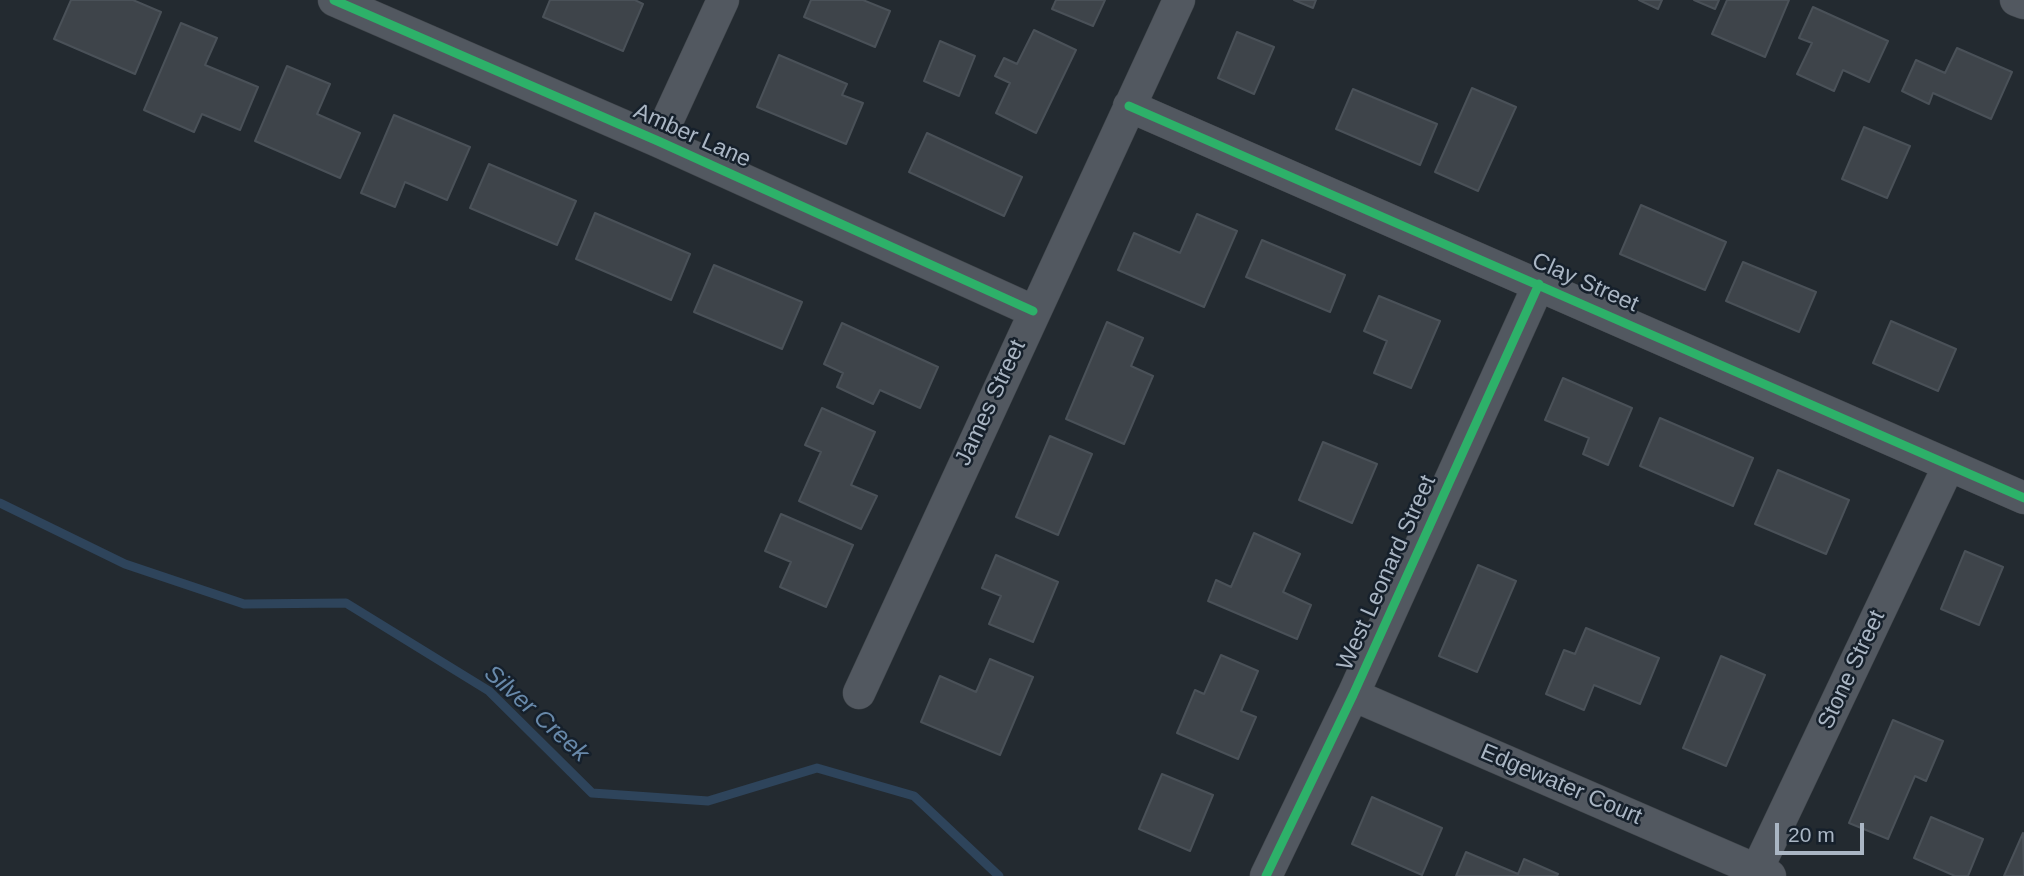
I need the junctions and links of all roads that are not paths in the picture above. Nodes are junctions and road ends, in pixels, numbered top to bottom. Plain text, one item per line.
1 (334, 0) edge
2 (723, 0) edge
3 (1179, 0) edge
4 (2016, 0) edge
5 (2024, 3) edge
6 (1129, 106) junction
7 (657, 141) junction
8 (1539, 284) junction
9 (1033, 312) junction
10 (1949, 465) junction
11 (2024, 498) edge
12 (859, 693) dead end
13 (1353, 695) junction
14 (1760, 874) edge
15 (1266, 876) edge

1 - 7 street, Amber Lane
2 - 7 street
3 - 6 street, James Street
4 - 5 street
6 - 8 street, Clay Street
6 - 9 street, James Street
7 - 9 street, Amber Lane
8 - 10 street, Clay Street
8 - 13 street, West Leonard Street
9 - 12 street, James Street
10 - 11 street, Clay Street
10 - 14 street, Stone Street
13 - 14 street, Edgewater Court
13 - 15 street, West Leonard Street

